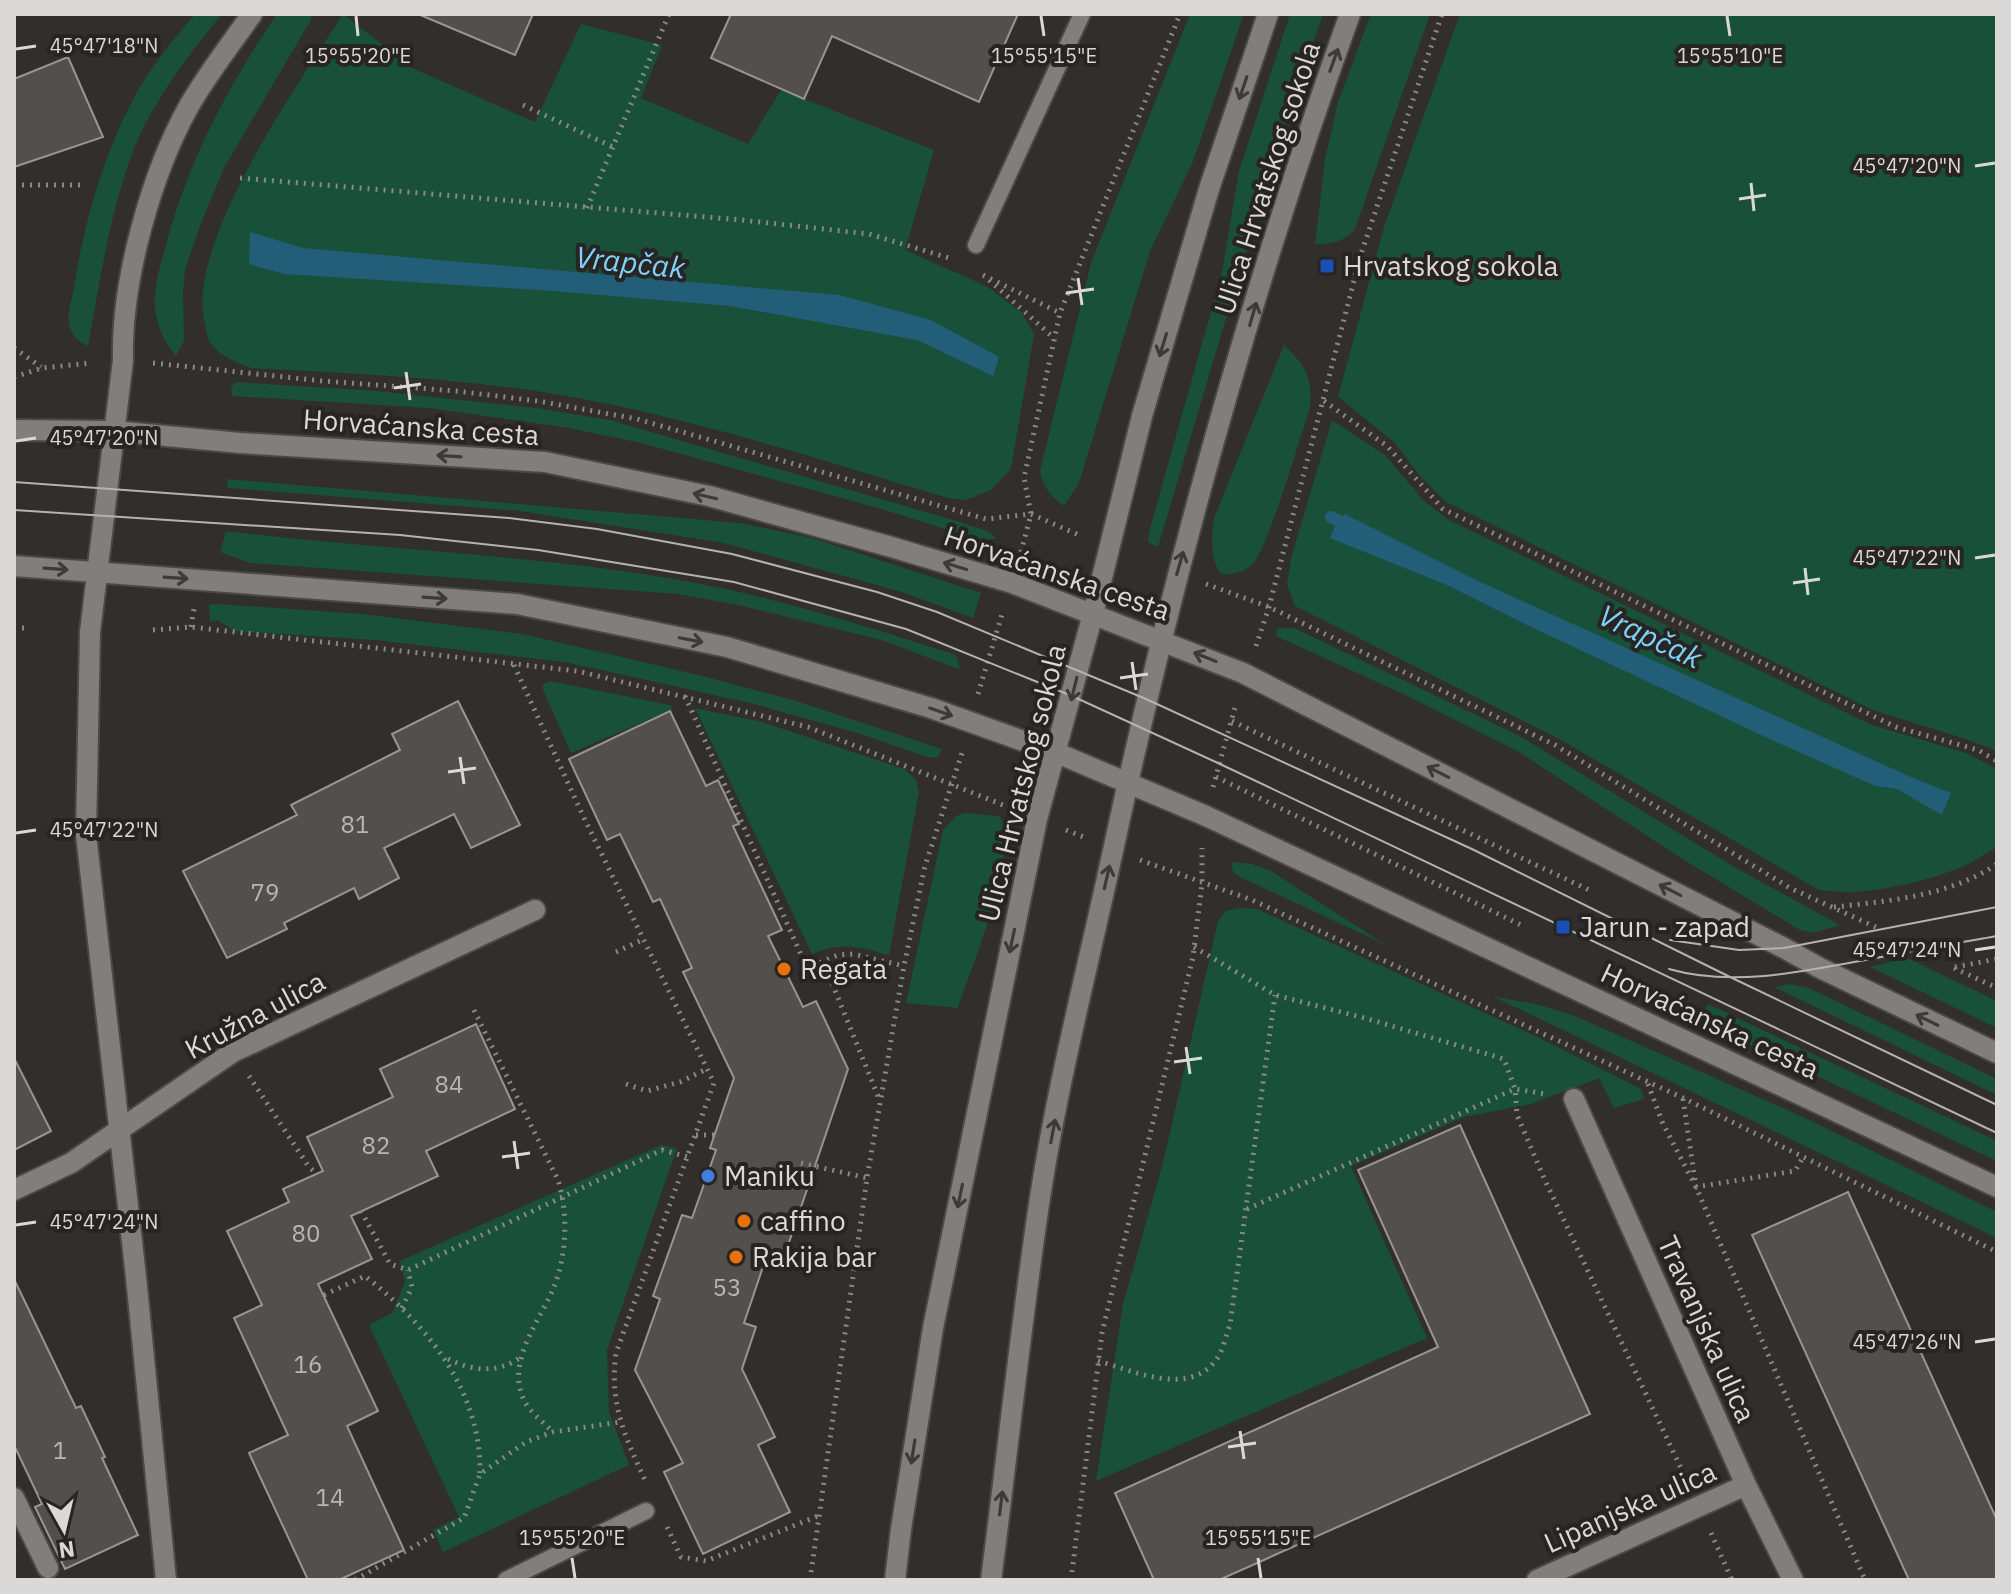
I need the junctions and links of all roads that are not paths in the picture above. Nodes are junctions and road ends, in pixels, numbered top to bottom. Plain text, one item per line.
1 (252, 14) edge
2 (1082, 14) edge
3 (1268, 14) edge
4 (1350, 14) edge
5 (976, 245) dead end
6 (14, 430) edge
7 (114, 431) junction
8 (14, 566) edge
9 (98, 572) junction
10 (1093, 614) junction
11 (1161, 639) junction
12 (1057, 753) junction
13 (1128, 782) junction
14 (535, 910) dead end
15 (1997, 1053) edge
16 (1574, 1099) road end
17 (119, 1129) junction
18 (1997, 1187) edge
19 (14, 1190) edge
20 (1746, 1485) junction
21 (14, 1498) edge
22 (649, 1502) road end
23 (48, 1568) dead end
24 (166, 1580) edge
25 (506, 1580) edge
26 (895, 1580) edge
27 (991, 1580) edge
28 (1537, 1580) edge
29 (1793, 1580) edge

1 - 7 street
2 - 5 lane
3 -> 10 street, Ulica Hrvatskog sokola
11 -> 4 street, Ulica Hrvatskog sokola
6 - 7 street, Horvaćanska cesta
7 - 9 street
10 -> 7 street, Horvaćanska cesta
8 -> 9 street, Horvaćanska cesta
9 -> 12 street, Horvaćanska cesta
9 - 17 street
10 - 11 street, Horvaćanska cesta
10 -> 12 street, Ulica Hrvatskog sokola
11 - 13 street, Ulica Hrvatskog sokola
15 -> 11 street, Horvaćanska cesta
12 - 13 street, Horvaćanska cesta
12 -> 26 street, Ulica Hrvatskog sokola
13 - 18 street, Horvaćanska cesta
27 -> 13 street, Ulica Hrvatskog sokola
14 - 17 street, Kružna ulica
16 - 20 street, Travanjska ulica
17 - 19 street, Kružna ulica
17 - 24 street
20 - 28 street, Lipanjska ulica
20 - 29 street, Travanjska ulica
21 - 23 street
22 - 25 lane

